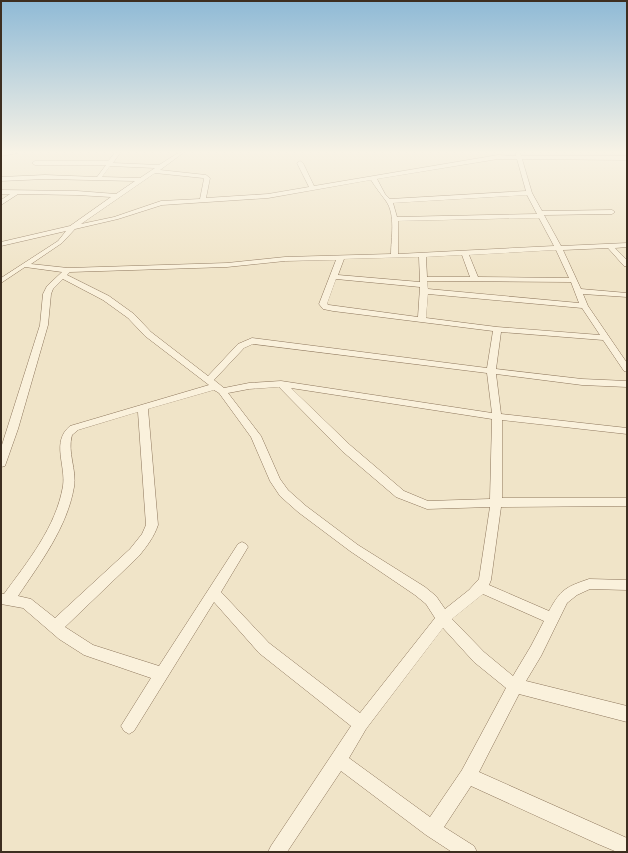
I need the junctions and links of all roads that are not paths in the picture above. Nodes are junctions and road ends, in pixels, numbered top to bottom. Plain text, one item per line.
1 (16, 193) edge
2 (65, 193) edge
3 (124, 193) edge
4 (205, 193) edge
5 (283, 193) edge
6 (382, 193) edge
7 (529, 193) joint
8 (119, 196) junction
9 (203, 200) junction
10 (389, 201) junction
11 (1, 203) edge
12 (612, 212) dead end
13 (541, 214) junction
14 (395, 219) junction
15 (71, 229) junction
16 (1, 244) edge
17 (627, 245) edge
18 (610, 246) junction
19 (558, 248) junction
20 (465, 253) junction
21 (422, 255) junction
22 (394, 256) junction
23 (341, 257) junction
24 (627, 264) edge
25 (24, 265) junction
26 (66, 273) junction
27 (333, 277) junction
28 (475, 280) junction
29 (573, 280) junction
30 (1, 281) edge
31 (424, 285) junction
32 (577, 291) junction
33 (627, 295) edge
34 (584, 306) junction
35 (422, 321) junction
36 (497, 329) junction
37 (605, 338) junction
38 (615, 350) junction
39 (627, 353) edge
40 (626, 366) edge
41 (491, 371) junction
42 (281, 384) junction
43 (627, 384) edge
44 (216, 386) junction
45 (143, 408) junction
46 (497, 416) junction
47 (627, 431) edge
48 (1, 463) edge
49 (627, 502) edge
50 (496, 503) junction
51 (242, 547) dead end
52 (627, 585) edge
53 (481, 586) junction
54 (213, 592) junction
55 (4, 599) edge
56 (443, 618) junction
57 (552, 618) junction
58 (55, 627) junction
59 (161, 674) junction
60 (515, 686) junction
61 (627, 714) edge
62 (361, 724) junction
63 (129, 726) dead end
64 (339, 760) junction
65 (468, 776) junction
66 (432, 829) junction
67 (627, 847) edge
68 (277, 852) edge
69 (468, 852) edge

1 - 11 street
2 - 8 street
3 - 8 street
4 - 9 street
5 - 9 street
6 - 10 street
7 - 10 street
7 - 13 street
8 - 15 street
9 - 15 street
10 - 14 street
12 - 13 street
13 - 14 street
13 - 19 street
14 - 22 street
15 - 16 street
15 - 25 street
17 - 18 street
18 - 19 street
18 - 24 street
19 - 20 street
19 - 29 street
20 - 21 street
20 - 28 street
21 - 22 street
21 - 31 street
22 - 23 street
23 - 26 street
23 - 27 street
25 - 26 street
25 - 30 street
26 - 44 street
26 - 48 street
27 - 31 street
27 - 35 street
28 - 29 street
28 - 31 street
29 - 32 street
31 - 34 street
31 - 35 street
32 - 33 street
32 - 34 street
34 - 37 street
35 - 36 street
36 - 37 street
36 - 41 street
37 - 38 street
38 - 39 street
38 - 40 street
41 - 43 street
41 - 44 street
41 - 46 street
42 - 44 street
42 - 46 street
42 - 50 street
44 - 45 street
44 - 56 street
45 - 55 street
45 - 58 street
46 - 47 street
46 - 50 street
49 - 50 street
50 - 53 street
51 - 54 street
52 - 57 street
53 - 56 street
53 - 57 street
54 - 59 street
54 - 62 street
55 - 58 street
56 - 60 street
56 - 62 street
57 - 60 street
58 - 59 street
59 - 63 street
60 - 61 street
60 - 65 street
62 - 64 street
64 - 66 street
64 - 68 street
65 - 66 street
65 - 67 street
66 - 69 street

